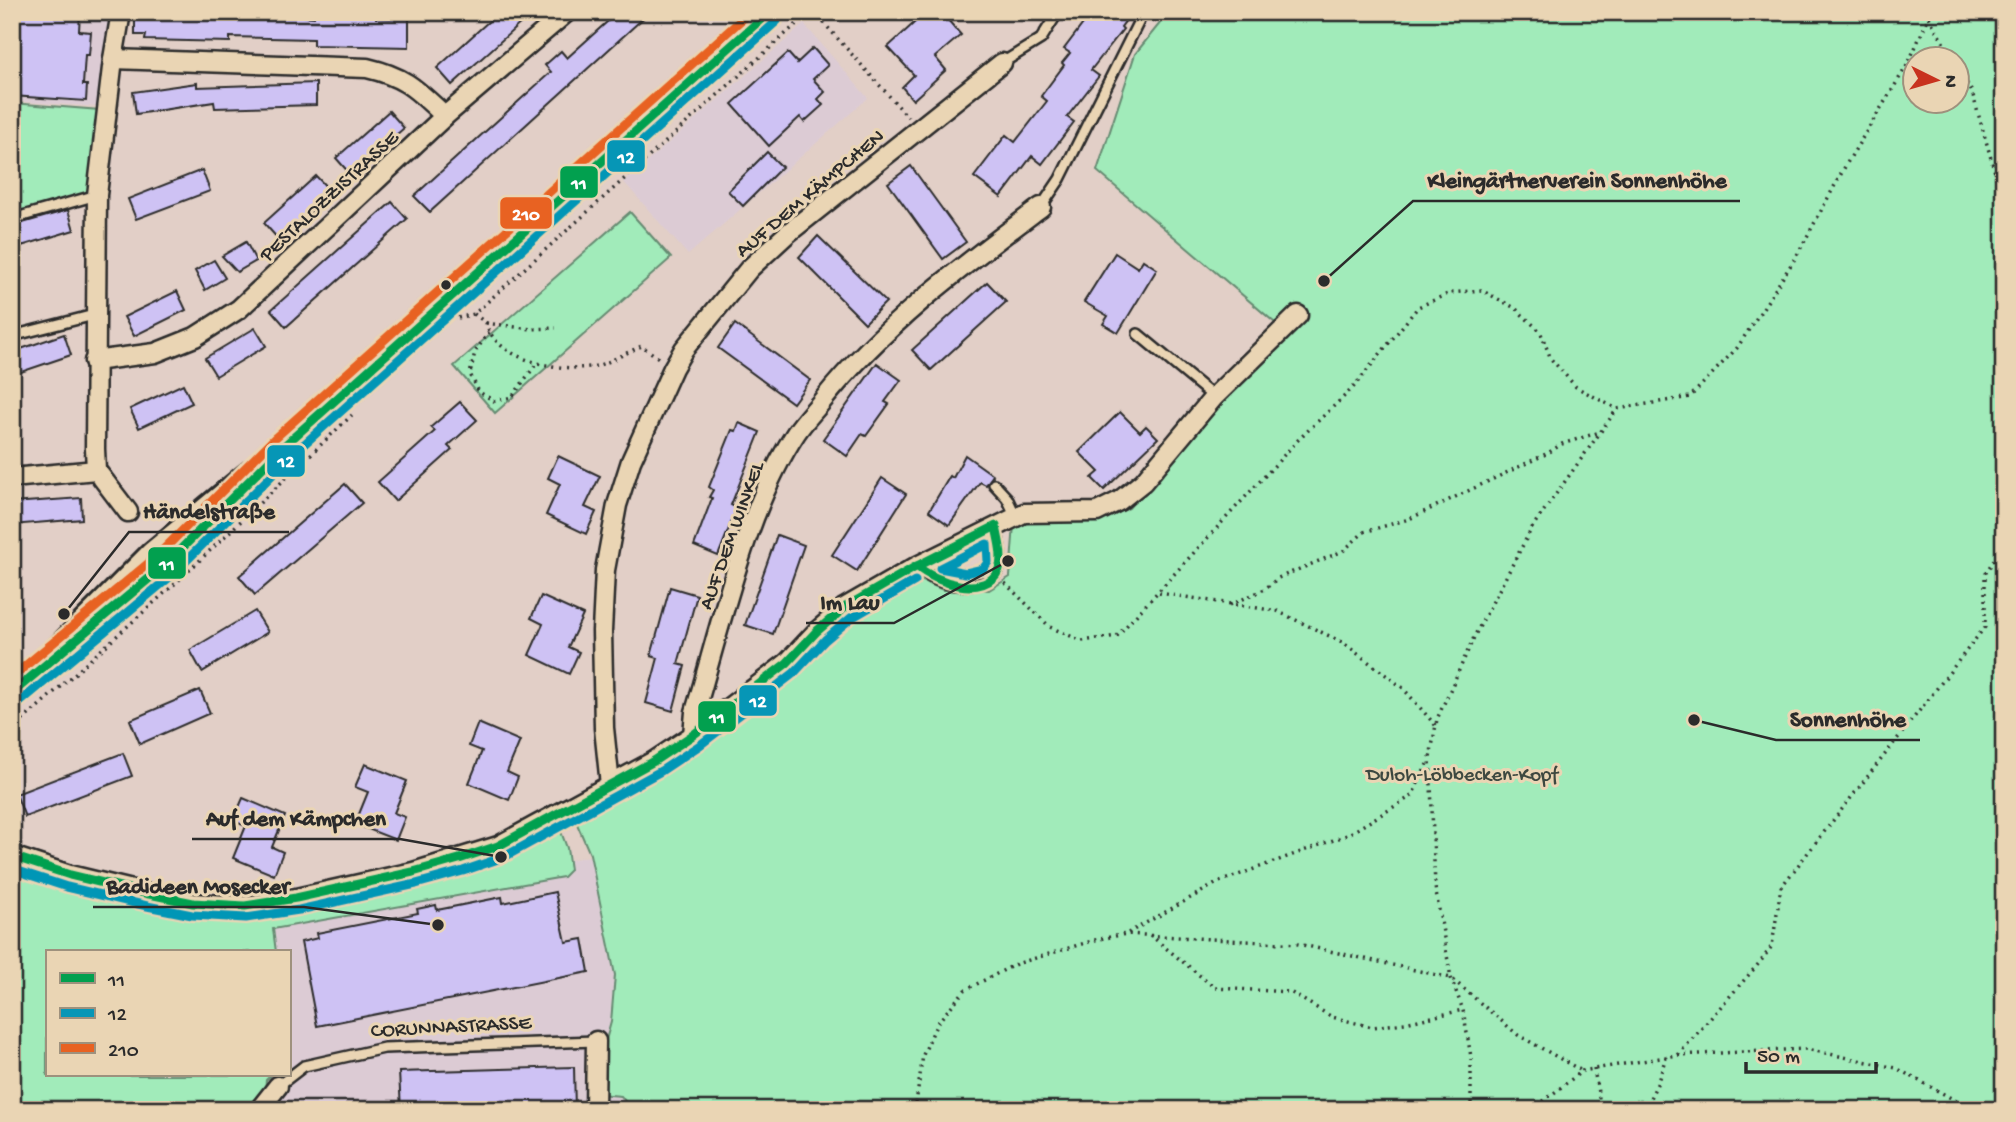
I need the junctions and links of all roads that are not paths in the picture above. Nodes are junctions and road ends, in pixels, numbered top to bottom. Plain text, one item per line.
1 (121, 12) edge
2 (568, 12) edge
3 (769, 12) edge
4 (1058, 12) edge
5 (1139, 21) dead end
6 (113, 59) junction
7 (1002, 63) joint
8 (445, 116) junction
9 (97, 195) junction
10 (1041, 207) joint
11 (12, 219) edge
12 (94, 315) junction
13 (1298, 315) dead end
14 (1138, 334) dead end
15 (12, 336) edge
16 (94, 361) junction
17 (1214, 397) junction
18 (96, 470) junction
19 (12, 478) edge
20 (993, 484) dead end
21 (128, 512) dead end
22 (1016, 517) junction
23 (996, 526) junction
24 (917, 566) junction
25 (12, 693) edge
26 (693, 735) junction
27 (610, 786) junction
28 (12, 856) edge
29 (596, 1041) joint
30 (278, 1086) joint
31 (259, 1110) edge
32 (595, 1110) edge

1 - 6 street
2 - 8 street, PESTALOZZISTRASSE
3 - 25 main road
4 - 7 lane
5 - 10 lane
6 - 8 street
6 - 9 street
7 - 27 street, AUF DEM KÄMPCHEN
8 - 16 street, PESTALOZZISTRASSE
9 - 11 lane
9 - 12 street
10 - 26 street, AUF DEM WINKEL
12 - 15 lane
12 - 16 street
13 - 17 street
14 - 17 lane
16 - 18 street
17 - 22 street
18 - 19 street
18 - 21 street
20 - 22 lane
22 - 23 street
23 - 24 street
23 - 24 lane
24 - 26 street
26 - 27 street
27 - 28 street
29 - 30 lane, CORUNNASTRASSE
29 - 32 street, CORUNNASTRASSE
30 - 31 street, CORUNNASTRASSE

